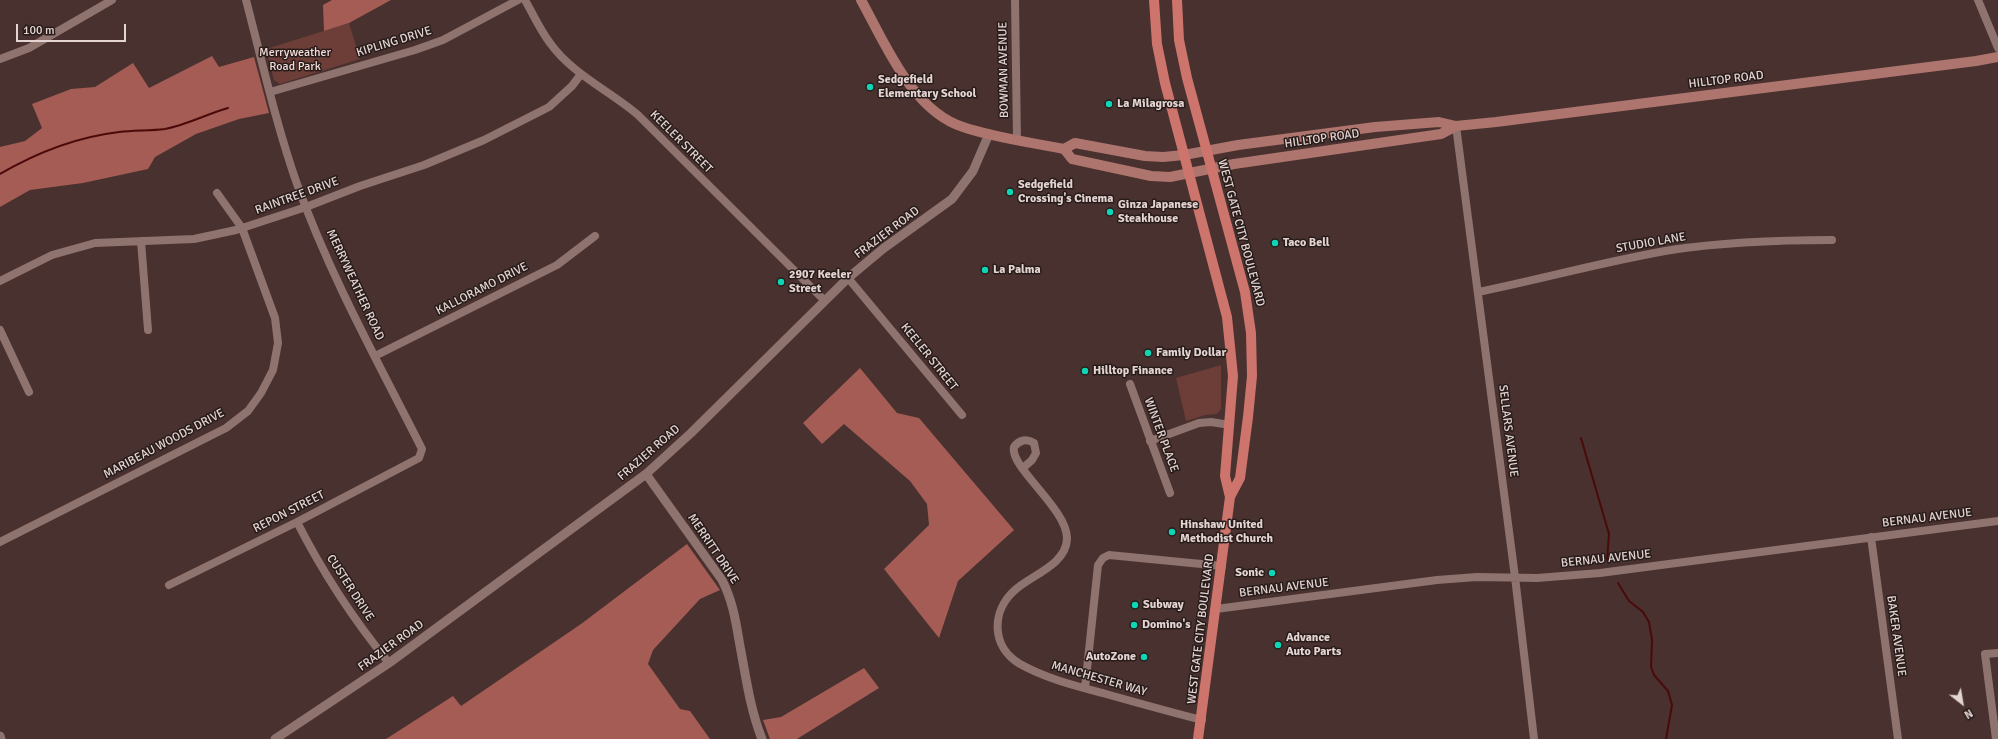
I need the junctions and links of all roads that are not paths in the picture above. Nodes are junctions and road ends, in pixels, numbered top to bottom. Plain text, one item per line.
1 (112, 0) edge
2 (246, 0) edge
3 (518, 0) edge
4 (525, 0) edge
5 (861, 0) edge
6 (1015, 0) edge
7 (1154, 0) edge
8 (1177, 0) edge
9 (1978, 0) edge
10 (1998, 48) edge
11 (1998, 57) edge
12 (0, 59) edge
13 (581, 74) junction
14 (270, 92) junction
15 (1456, 126) junction
16 (989, 134) junction
17 (1017, 140) junction
18 (1064, 149) junction
19 (1206, 151) junction
20 (1184, 155) junction
21 (1211, 169) junction
22 (1189, 174) junction
23 (217, 193) dead end
24 (306, 208) junction
25 (242, 228) junction
26 (596, 236) dead end
27 (1832, 240) dead end
28 (141, 241) junction
29 (848, 278) junction
30 (0, 281) edge
31 (1478, 292) junction
32 (824, 300) junction
33 (0, 330) edge
34 (148, 330) dead end
35 (375, 356) junction
36 (1130, 384) dead end
37 (29, 392) dead end
38 (962, 415) dead end
39 (1230, 425) junction
40 (1150, 441) junction
41 (419, 458) joint
42 (1023, 468) dead end
43 (646, 474) junction
44 (1170, 493) dead end
45 (1230, 497) junction
46 (1998, 521) edge
47 (297, 522) junction
48 (1871, 536) junction
49 (0, 542) edge
50 (1222, 566) junction
51 (1515, 577) junction
52 (169, 585) dead end
53 (1216, 609) junction
54 (1998, 653) edge
55 (389, 663) junction
56 (1085, 688) junction
57 (1202, 720) junction
58 (275, 739) edge
59 (762, 739) edge
60 (1198, 739) edge
61 (1534, 739) edge
62 (1898, 739) edge
63 (1996, 739) edge

1 - 12 street
2 - 14 street, MERRYWEATHER ROAD
3 - 14 street, KIPLING DRIVE
4 - 13 street, KEELER STREET
5 - 16 main road
6 - 17 street, BOWMAN AVENUE
7 - 20 main road, WEST GATE CITY BOULEVARD
8 - 19 main road, WEST GATE CITY BOULEVARD
9 - 10 street
11 - 15 main road, HILLTOP ROAD
13 - 24 street, RAINTREE DRIVE
13 - 32 street, KEELER STREET
14 - 24 street, MERRYWEATHER ROAD
15 - 19 main road, HILLTOP ROAD
15 - 21 main road, HILLTOP ROAD
15 - 31 street, SELLARS AVENUE
16 - 17 main road
16 - 29 street, FRAZIER ROAD
17 - 18 main road
18 - 20 main road, HILLTOP ROAD
18 - 22 main road, HILLTOP ROAD
19 - 20 main road, HILLTOP ROAD
19 - 21 main road, WEST GATE CITY BOULEVARD
20 - 22 main road, WEST GATE CITY BOULEVARD
21 - 22 main road, HILLTOP ROAD
21 - 45 main road, WEST GATE CITY BOULEVARD
22 - 39 main road, WEST GATE CITY BOULEVARD
23 - 25 street, MARIBEAU WOODS DRIVE
24 - 25 street, RAINTREE DRIVE
24 - 35 street, MERRYWEATHER ROAD
25 - 28 street, RAINTREE DRIVE
25 - 49 street, MARIBEAU WOODS DRIVE
26 - 35 street, KALLORAMO DRIVE
27 - 31 street, STUDIO LANE
28 - 30 street, RAINTREE DRIVE
28 - 34 street
29 - 32 street, FRAZIER ROAD
29 - 38 street, KEELER STREET
31 - 51 street, SELLARS AVENUE
32 - 43 street, FRAZIER ROAD
33 - 37 street
35 - 41 street, MERRYWEATHER ROAD
36 - 40 street, WINTER PLACE
39 - 40 street
39 - 45 main road, WEST GATE CITY BOULEVARD
40 - 44 street, WINTER PLACE
41 - 47 street, REPON STREET
42 - 56 street, MANCHESTER WAY
43 - 55 street, FRAZIER ROAD
43 - 59 street, MERRITT DRIVE
45 - 50 main road, WEST GATE CITY BOULEVARD
46 - 48 street, BERNAU AVENUE
47 - 52 street, REPON STREET
47 - 55 street, CUSTER DRIVE
48 - 51 street, BERNAU AVENUE
48 - 62 street, BAKER AVENUE
50 - 53 main road, WEST GATE CITY BOULEVARD
50 - 56 street
51 - 53 street, BERNAU AVENUE
51 - 61 street, SELLARS AVENUE
53 - 57 main road, WEST GATE CITY BOULEVARD
54 - 63 street
55 - 58 street, FRAZIER ROAD
56 - 57 street, MANCHESTER WAY
57 - 60 main road, WEST GATE CITY BOULEVARD

